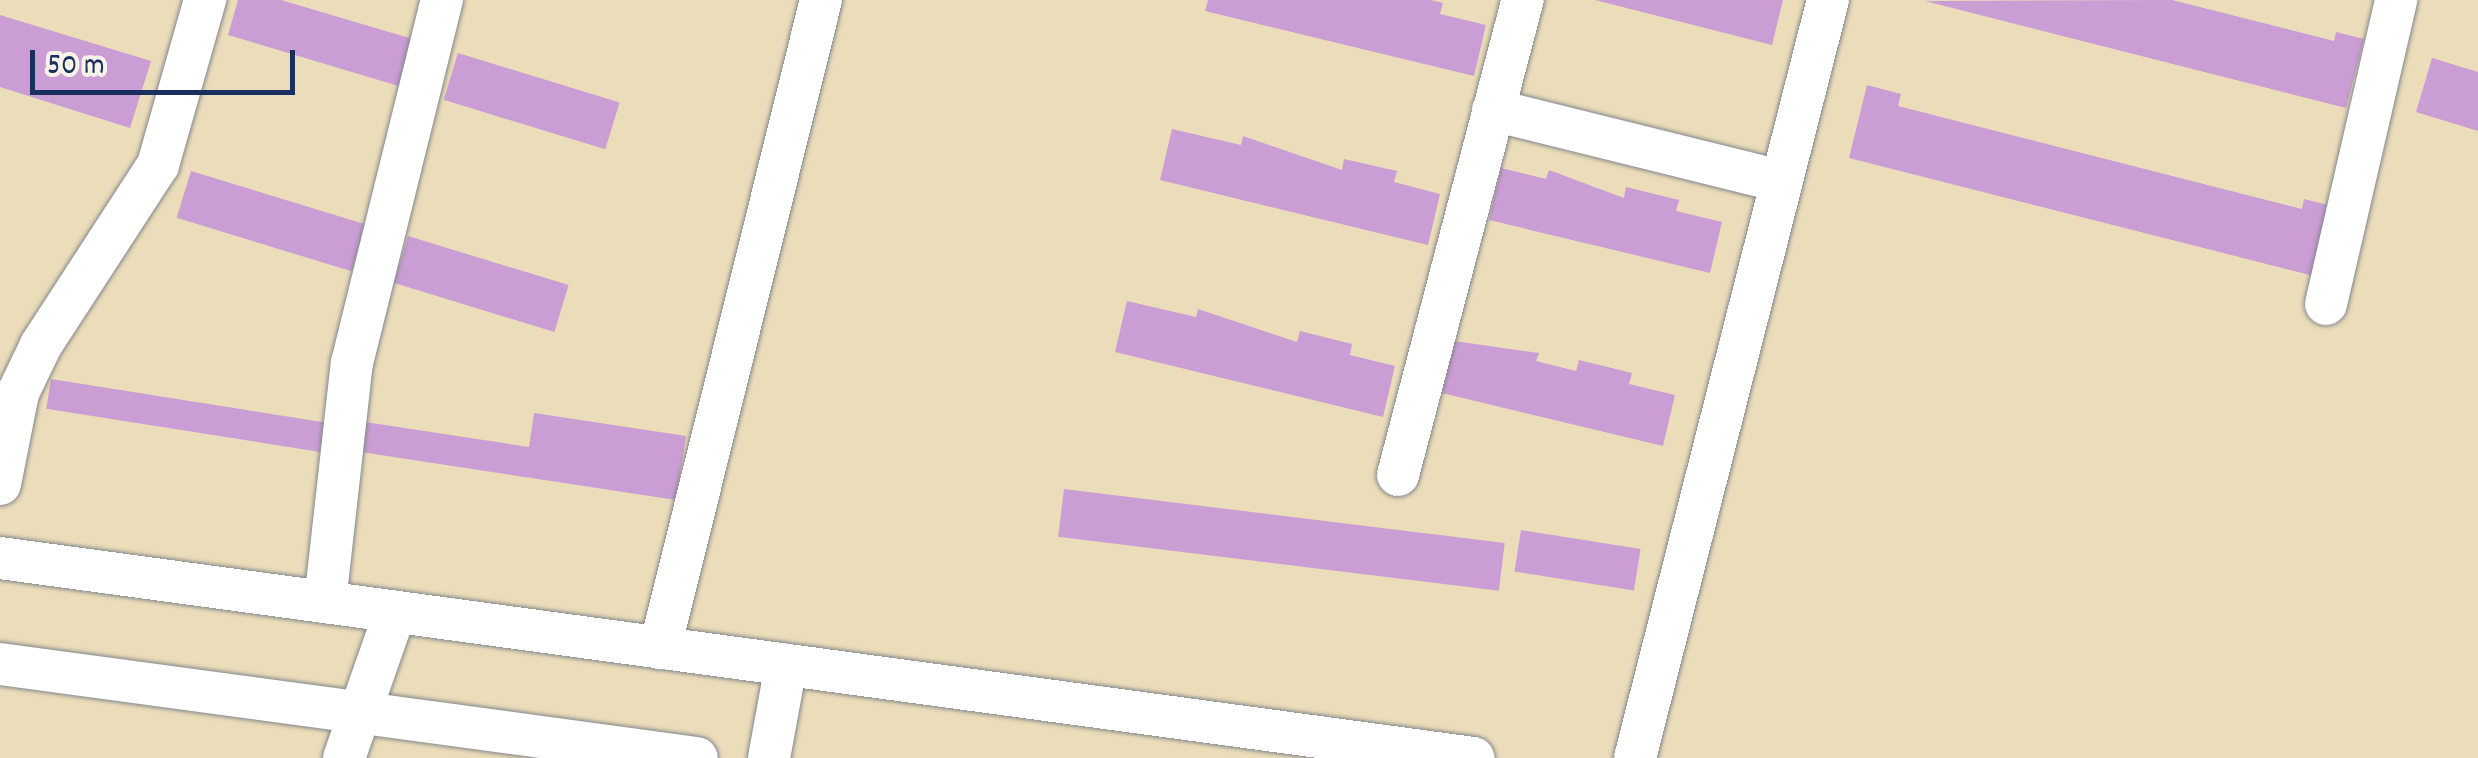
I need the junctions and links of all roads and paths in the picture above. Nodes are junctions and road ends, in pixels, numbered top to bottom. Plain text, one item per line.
1 (205, 0) edge
2 (442, 0) edge
3 (821, 0) edge
4 (1522, 0) edge
5 (1828, 0) edge
6 (2396, 0) edge
7 (1494, 110) junction
8 (1779, 181) junction
9 (2326, 304) dead end
10 (1398, 474) dead end
11 (0, 484) edge
12 (0, 558) edge
13 (325, 602) junction
14 (395, 612) junction
15 (660, 648) junction
16 (0, 664) edge
17 (786, 665) junction
18 (360, 713) junction
19 (344, 758) edge
20 (697, 758) edge
21 (769, 758) edge
22 (1473, 758) edge
23 (1635, 758) edge

1 - 11 street
2 - 13 street
3 - 15 street
4 - 7 street
5 - 8 street
6 - 9 street
7 - 8 street
7 - 10 street
8 - 23 street
12 - 13 street
13 - 14 street
14 - 15 street
14 - 18 street
15 - 17 street
16 - 18 street
17 - 21 street
17 - 22 street
18 - 19 street
18 - 20 street

